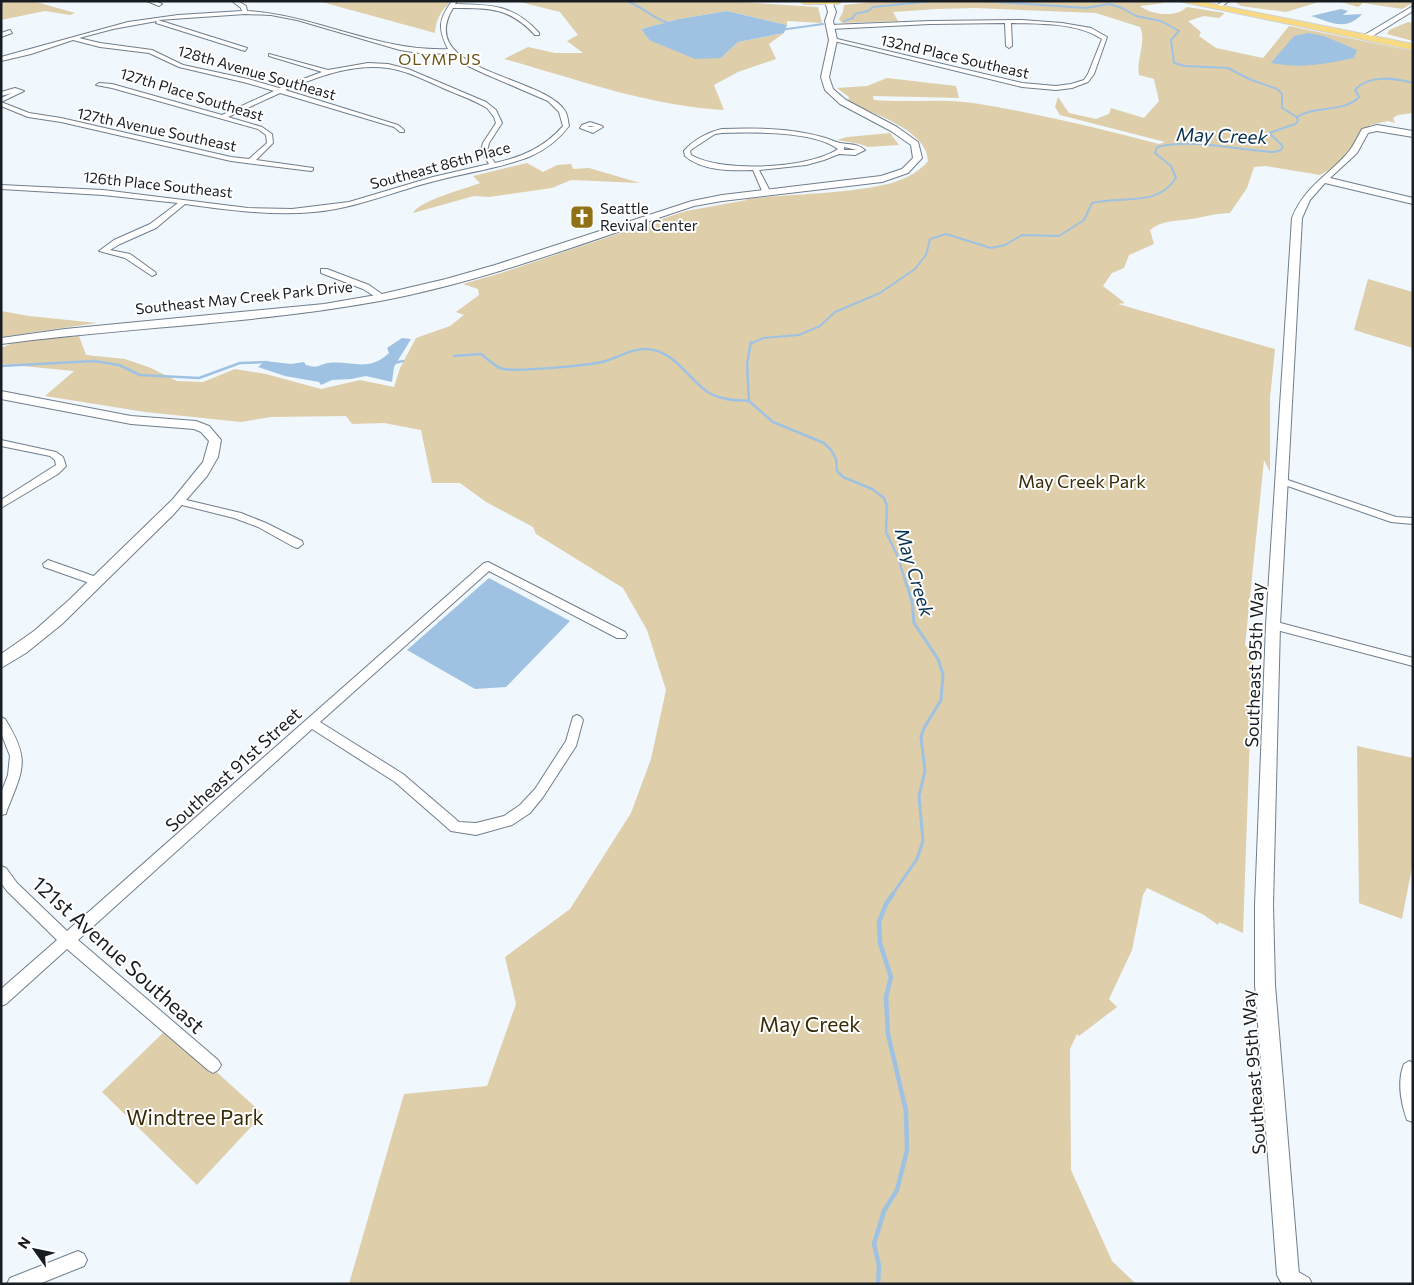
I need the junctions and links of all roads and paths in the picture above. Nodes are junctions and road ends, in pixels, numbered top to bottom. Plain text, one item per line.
1 (150, 1) edge
2 (234, 1) edge
3 (804, 1) edge
4 (828, 1) edge
5 (838, 1) edge
6 (1183, 1) edge
7 (1198, 1) edge
8 (1220, 3) edge
9 (159, 4) dead end
10 (453, 4) edge
11 (1413, 8) edge
12 (245, 12) junction
13 (154, 20) junction
14 (1008, 22) junction
15 (830, 27) junction
16 (10, 32) dead end
17 (537, 34) dead end
18 (1, 35) edge
19 (1367, 36) junction
20 (74, 39) junction
21 (833, 40) junction
22 (1413, 45) edge
23 (1009, 46) dead end
24 (245, 49) dead end
25 (452, 51) junction
26 (271, 55) dead end
27 (1, 59) edge
28 (326, 71) junction
29 (99, 84) dead end
30 (281, 91) junction
31 (1, 94) edge
32 (1, 100) edge
33 (1, 104) edge
34 (223, 117) junction
35 (566, 126) junction
36 (583, 127) dead end
37 (402, 131) dead end
38 (1413, 134) edge
39 (251, 161) junction
40 (493, 165) junction
41 (755, 168) junction
42 (311, 169) dead end
43 (1325, 180) junction
44 (1, 187) edge
45 (767, 193) junction
46 (1413, 201) edge
47 (184, 202) junction
48 (312, 211) joint
49 (324, 271) dead end
50 (152, 274) dead end
51 (382, 297) junction
52 (1, 341) edge
53 (5, 397) edge
54 (1, 443) edge
55 (1282, 481) junction
56 (178, 501) junction
57 (1, 505) edge
58 (1413, 521) edge
59 (298, 544) dead end
60 (48, 564) dead end
61 (98, 582) junction
62 (1274, 625) junction
63 (620, 635) dead end
64 (1, 662) edge
65 (1413, 662) edge
66 (577, 720) dead end
67 (1, 722) edge
68 (312, 723) junction
69 (1, 810) edge
70 (1, 872) edge
71 (67, 940) junction
72 (1, 999) edge
73 (213, 1065) dead end
74 (1409, 1070) dead end
75 (1413, 1114) edge
76 (78, 1260) dead end
77 (1288, 1274) joint
78 (16, 1284) edge
79 (1303, 1284) edge

1 - 9 street
2 - 12 street
3 - 4 main road
4 - 5 main road
4 - 15 street, Southeast May Creek Park Drive
6 - 8 main road
7 - 8 main road
8 - 19 main road
10 - 17 street
10 - 25 street
11 - 19 street
12 - 13 street
12 - 25 street
13 - 20 street
13 - 24 street
14 - 15 street
14 - 21 street, 132nd Place Southeast
14 - 23 street
15 - 21 street, Southeast May Creek Park Drive
16 - 18 street
19 - 22 main road
20 - 27 street
20 - 30 street, 128th Avenue Southeast
21 - 45 street, Southeast May Creek Park Drive
25 - 35 street
26 - 28 street
28 - 30 street
28 - 40 street
29 - 34 street, 127th Place Southeast
30 - 34 street
30 - 37 street, 128th Avenue Southeast
31 - 32 street
33 - 39 street, 127th Avenue Southeast
34 - 39 street, 127th Place Southeast
35 - 36 street
35 - 40 street, Southeast 86th Place
38 - 43 street, Southeast 95th Way
39 - 42 street, 127th Avenue Southeast
40 - 48 street, Southeast 86th Place
41 - 41 street
41 - 45 street
43 - 46 street
43 - 55 street, Southeast 95th Way
44 - 47 street, 126th Place Southeast
45 - 51 street, Southeast May Creek Park Drive
47 - 48 street, 126th Place Southeast
47 - 50 street
49 - 51 street
51 - 52 street, Southeast May Creek Park Drive
53 - 56 street
54 - 57 street
55 - 58 street
55 - 62 street, Southeast 95th Way
56 - 59 street
56 - 61 street
60 - 61 street
61 - 64 street
62 - 65 street
62 - 77 street, Southeast 95th Way
63 - 68 street, Southeast 91st Street
66 - 68 street
67 - 69 street
68 - 71 street, Southeast 91st Street
70 - 71 street, 121st Avenue Southeast
71 - 72 street, Southeast 91st Street
71 - 73 street, 121st Avenue Southeast
74 - 75 street
76 - 78 street
77 - 79 street

